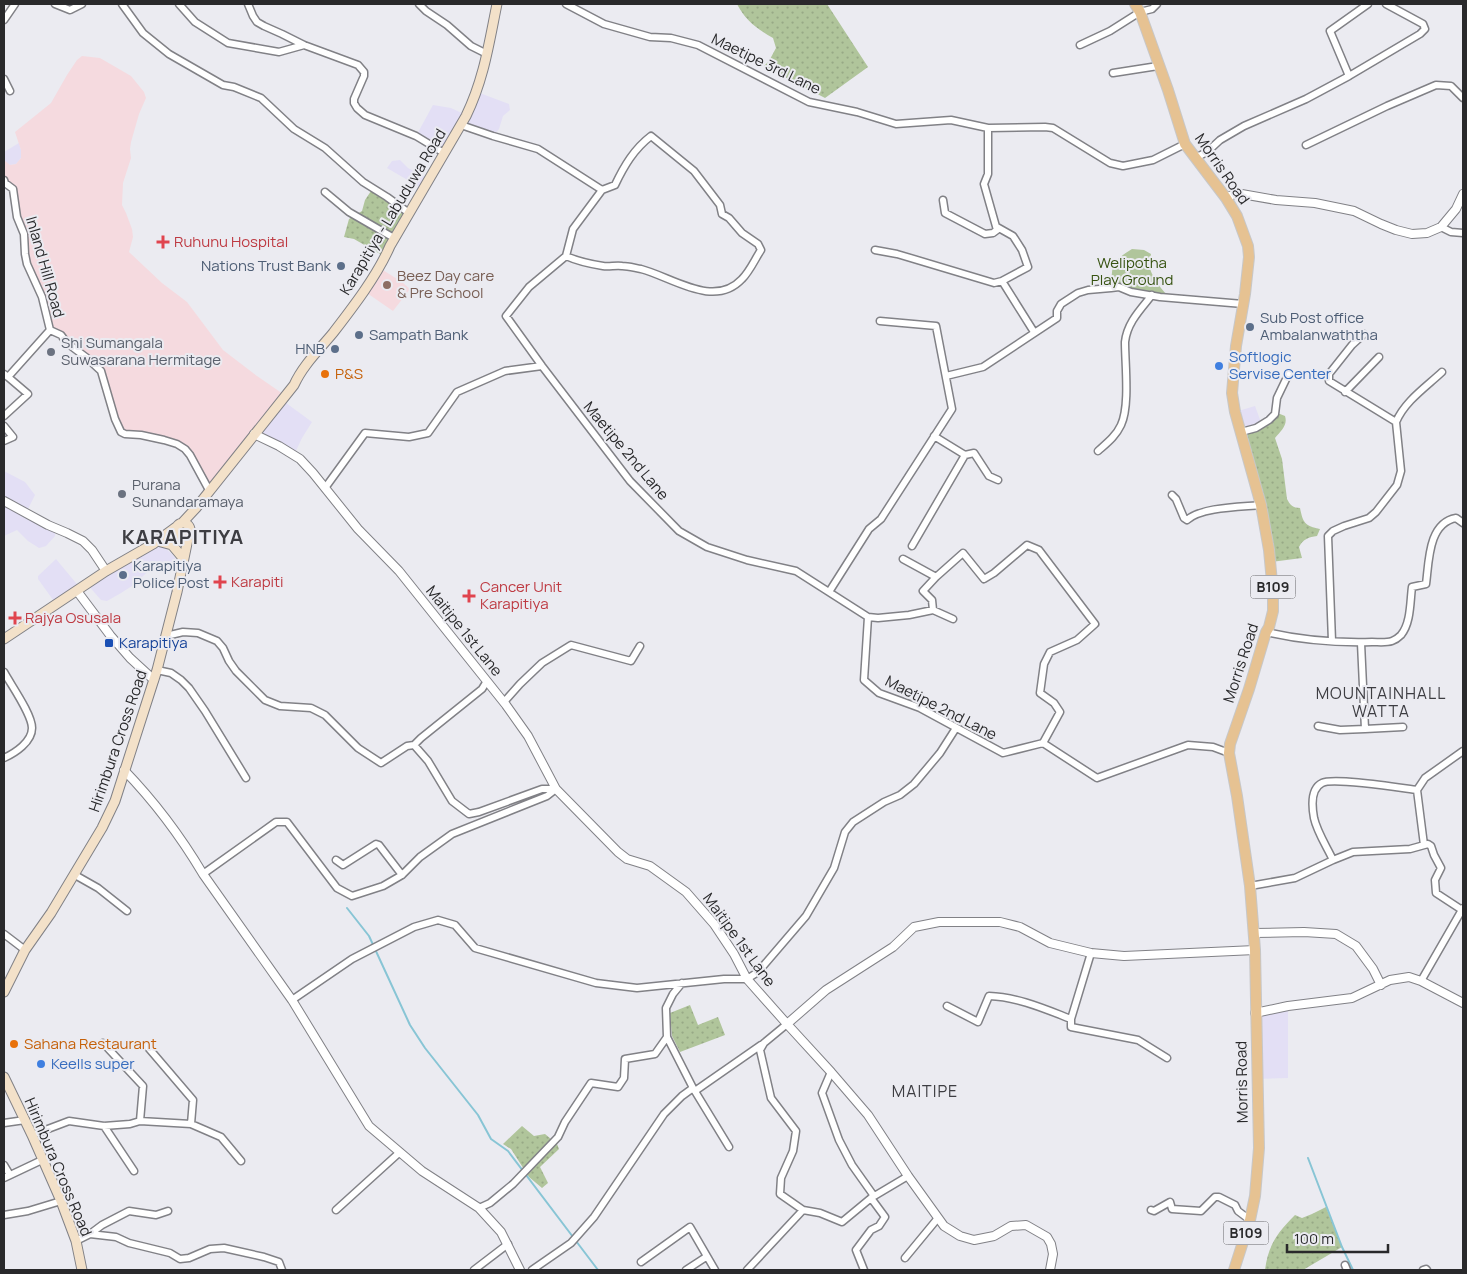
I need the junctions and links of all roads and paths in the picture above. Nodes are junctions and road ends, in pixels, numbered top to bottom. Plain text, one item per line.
1 (15, 4) edge
2 (55, 4) edge
3 (82, 4) edge
4 (122, 4) edge
5 (179, 4) edge
6 (248, 4) edge
7 (419, 4) edge
8 (497, 4) edge
9 (566, 4) edge
10 (1157, 4) edge
11 (1368, 4) edge
12 (1386, 4) edge
13 (1137, 8) edge
14 (4, 20) edge
15 (304, 45) junction
16 (1080, 45) dead end
17 (487, 54) junction
18 (1158, 66) junction
19 (1112, 73) dead end
20 (1349, 76) junction
21 (4, 79) edge
22 (10, 91) dead end
23 (1463, 98) edge
24 (461, 125) junction
25 (988, 128) junction
26 (1185, 144) junction
27 (1306, 145) dead end
28 (444, 153) junction
29 (1195, 158) junction
30 (4, 180) edge
31 (602, 190) junction
32 (325, 192) dead end
33 (1463, 194) edge
34 (1226, 198) junction
35 (943, 200) dead end
36 (1460, 209) edge
37 (409, 213) junction
38 (1441, 226) junction
39 (997, 227) junction
40 (1463, 234) edge
41 (394, 238) junction
42 (875, 250) dead end
43 (566, 256) junction
44 (1002, 281) junction
45 (1152, 295) junction
46 (1243, 304) junction
47 (880, 321) dead end
48 (50, 330) junction
49 (1034, 332) junction
50 (1364, 334) dead end
51 (1379, 357) dead end
52 (542, 366) junction
53 (1442, 372) dead end
54 (1289, 373) dead end
55 (6, 376) edge
56 (946, 376) junction
57 (1345, 392) junction
58 (4, 416) edge
59 (1396, 422) junction
60 (4, 426) edge
61 (1241, 432) junction
62 (254, 434) junction
63 (934, 436) junction
64 (4, 441) edge
65 (1098, 451) dead end
66 (965, 455) junction
67 (998, 480) dead end
68 (325, 488) junction
69 (210, 490) junction
70 (1172, 495) dead end
71 (4, 501) edge
72 (1261, 505) junction
73 (196, 508) junction
74 (1463, 523) edge
75 (180, 524) junction
76 (184, 533) junction
77 (157, 543) junction
78 (912, 546) dead end
79 (860, 550) dead end
80 (903, 559) dead end
81 (183, 560) junction
82 (106, 571) junction
83 (936, 577) junction
84 (77, 591) junction
85 (831, 593) junction
86 (933, 610) junction
87 (868, 617) junction
88 (953, 619) dead end
89 (1266, 632) junction
90 (166, 636) junction
91 (4, 639) edge
92 (1332, 641) junction
93 (1361, 643) junction
94 (640, 646) dead end
95 (157, 670) junction
96 (4, 672) edge
97 (154, 680) junction
98 (487, 681) junction
99 (504, 702) junction
100 (1318, 726) dead end
101 (1403, 727) dead end
102 (956, 728) junction
103 (1365, 729) junction
104 (1043, 744) junction
105 (414, 745) junction
106 (1463, 751) edge
107 (1229, 753) junction
108 (4, 758) edge
109 (124, 770) junction
110 (246, 778) dead end
111 (556, 789) junction
112 (1417, 790) junction
113 (1424, 845) junction
114 (336, 860) dead end
115 (1333, 860) junction
116 (203, 874) junction
117 (75, 875) junction
118 (402, 875) junction
119 (1250, 886) junction
120 (1462, 909) edge
121 (127, 911) dead end
122 (1253, 933) junction
123 (4, 934) edge
124 (25, 950) junction
125 (1254, 950) junction
126 (1091, 954) junction
127 (747, 979) junction
128 (1421, 981) junction
129 (682, 983) junction
130 (1381, 985) junction
131 (4, 992) edge
132 (292, 1000) junction
133 (1463, 1003) edge
134 (947, 1006) dead end
135 (1256, 1013) junction
136 (1071, 1019) junction
137 (786, 1024) junction
138 (668, 1037) junction
139 (103, 1043) dead end
140 (764, 1043) junction
141 (146, 1045) dead end
142 (1167, 1058) dead end
143 (832, 1072) junction
144 (4, 1077) edge
145 (694, 1089) junction
146 (25, 1120) junction
147 (140, 1121) junction
148 (4, 1123) edge
149 (191, 1124) junction
150 (104, 1126) junction
151 (32, 1135) junction
152 (729, 1147) dead end
153 (400, 1152) junction
154 (42, 1160) junction
155 (241, 1161) dead end
156 (4, 1165) edge
157 (134, 1171) dead end
158 (7, 1176) edge
159 (908, 1176) junction
160 (873, 1197) junction
161 (60, 1201) junction
162 (479, 1208) junction
163 (336, 1210) dead end
164 (803, 1210) junction
165 (1151, 1210) dead end
166 (168, 1211) dead end
167 (4, 1214) edge
168 (938, 1218) junction
169 (1250, 1220) junction
170 (90, 1234) junction
171 (76, 1241) junction
172 (508, 1244) junction
173 (706, 1257) junction
174 (905, 1258) dead end
175 (641, 1262) dead end
176 (82, 1270) edge
177 (282, 1270) edge
178 (474, 1270) edge
179 (520, 1270) edge
180 (532, 1270) edge
181 (686, 1270) edge
182 (715, 1270) edge
183 (747, 1270) edge
184 (864, 1270) edge
185 (1050, 1270) edge
186 (1234, 1270) edge
187 (1423, 1270) edge
188 (1427, 1270) edge

1 - 14 street
2 - 3 street
4 - 37 street
5 - 15 street
6 - 15 street
7 - 17 street
8 - 17 main road, Karapitiya - Labuduwa Road
9 - 25 street, Maetipe 3rd Lane
10 - 13 street
11 - 20 street
12 - 20 street
13 - 16 street
13 - 18 main road, Morris Road / B109
15 - 28 street
17 - 24 main road, Karapitiya - Labuduwa Road
18 - 19 street
18 - 26 main road, Morris Road / B109
20 - 29 street
21 - 22 street
23 - 27 street
24 - 28 main road, Karapitiya - Labuduwa Road
24 - 31 street
25 - 26 street, Maetipe 3rd Lane
25 - 39 street
26 - 29 main road, Morris Road / B109
28 - 37 main road, Karapitiya - Labuduwa Road
29 - 34 main road, Morris Road / B109
30 - 48 street, Inland Hill Road
31 - 43 street
31 - 43 street
32 - 41 street
33 - 36 street
34 - 38 street
34 - 46 main road, Morris Road / B109
35 - 39 street
36 - 38 street
37 - 41 main road, Karapitiya - Labuduwa Road
38 - 40 street
39 - 44 street
41 - 62 main road, Karapitiya - Labuduwa Road
42 - 44 street
43 - 52 street, Maetipe 2nd Lane
44 - 49 street
45 - 46 street
45 - 49 street
45 - 65 street
46 - 61 main road, Morris Road / B109
47 - 56 street
48 - 55 street
48 - 69 street, Inland Hill Road
49 - 56 street
50 - 57 street
51 - 57 street
52 - 68 street
52 - 85 street, Maetipe 2nd Lane
53 - 59 street
54 - 61 street
55 - 58 street
56 - 63 street
57 - 59 street
59 - 92 street
60 - 64 street
61 - 72 main road, Morris Road / B109
62 - 68 street, Maitipe 1st Lane
62 - 69 main road, Karapitiya - Labuduwa Road
63 - 66 street
63 - 85 street
66 - 67 street
66 - 78 street
68 - 98 street, Maitipe 1st Lane
69 - 73 main road, Karapitiya - Labuduwa Road
70 - 72 street
71 - 82 street
72 - 89 main road, Morris Road / B109
73 - 75 main road, Karapitiya - Labuduwa Road
73 - 76 main road, Karapitiya - Labuduwa Road
74 - 93 street
75 - 76 main road, Hirimbura Cross Road
75 - 77 main road, Karapitiya - Labuduwa Road
76 - 77 main road
76 - 81 main road, Hirimbura Cross Road
77 - 81 main road
77 - 82 main road
79 - 85 street
80 - 83 street
81 - 90 main road, Hirimbura Cross Road
82 - 84 main road
83 - 86 street
83 - 104 street
84 - 91 main road
84 - 97 street
85 - 87 street, Maetipe 2nd Lane
86 - 87 street
86 - 88 street
87 - 102 street, Maetipe 2nd Lane
89 - 92 street
89 - 107 main road, Morris Road / B109
90 - 95 main road, Hirimbura Cross Road
90 - 105 street
92 - 93 street
93 - 103 street
94 - 99 street
95 - 97 main road, Hirimbura Cross Road
95 - 110 street
96 - 108 street
97 - 109 main road, Hirimbura Cross Road
98 - 99 street, Maitipe 1st Lane
98 - 105 street
99 - 111 street, Maitipe 1st Lane
100 - 103 street
101 - 103 street
102 - 104 street, Maetipe 2nd Lane
102 - 127 street
104 - 107 street
105 - 111 street
106 - 112 street
107 - 119 main road, Morris Road / B109
109 - 116 street
109 - 117 main road, Hirimbura Cross Road
111 - 118 street
111 - 127 street, Maitipe 1st Lane
112 - 113 street
112 - 115 street
113 - 115 street
113 - 120 street
114 - 118 street
115 - 119 street
116 - 118 street
116 - 132 street
117 - 121 street
117 - 124 main road, Hirimbura Cross Road
119 - 122 main road, Morris Road / B109
120 - 128 street
122 - 125 main road, Morris Road / B109
122 - 130 street
123 - 124 street
124 - 131 main road, Hirimbura Cross Road
125 - 126 street
125 - 135 main road, Morris Road / B109
126 - 136 street
126 - 137 street
127 - 129 street
127 - 137 street, Maitipe 1st Lane
128 - 130 street
128 - 133 street
129 - 132 street
129 - 138 street
130 - 135 street
132 - 153 street
134 - 136 street
135 - 169 main road, Morris Road / B109
136 - 142 street
137 - 140 street
137 - 143 street, Maitipe 1st Lane
138 - 145 street
138 - 162 street
139 - 147 street
140 - 145 street
140 - 164 street
141 - 149 street
143 - 159 street, Maitipe 1st Lane
143 - 160 street
144 - 146 main road, Hirimbura Cross Road
145 - 152 street
145 - 180 street
146 - 148 street
146 - 151 main road, Hirimbura Cross Road
147 - 149 street
147 - 150 street
149 - 155 street
150 - 151 street
150 - 157 street
151 - 154 main road, Hirimbura Cross Road
153 - 162 street
153 - 163 street
154 - 158 street
154 - 161 main road, Hirimbura Cross Road
156 - 158 street
159 - 160 street
159 - 168 street, Maitipe 1st Lane
160 - 164 street
160 - 184 street
161 - 167 street
161 - 171 main road, Hirimbura Cross Road
162 - 172 street
164 - 183 street
165 - 169 street
166 - 170 street
168 - 174 street
168 - 185 street, Maitipe 1st Lane
169 - 186 main road, Morris Road / B109
170 - 171 street
170 - 177 street
171 - 176 main road, Hirimbura Cross Road
172 - 178 street
172 - 179 street
173 - 175 street
173 - 181 street
173 - 182 street
187 - 188 street

